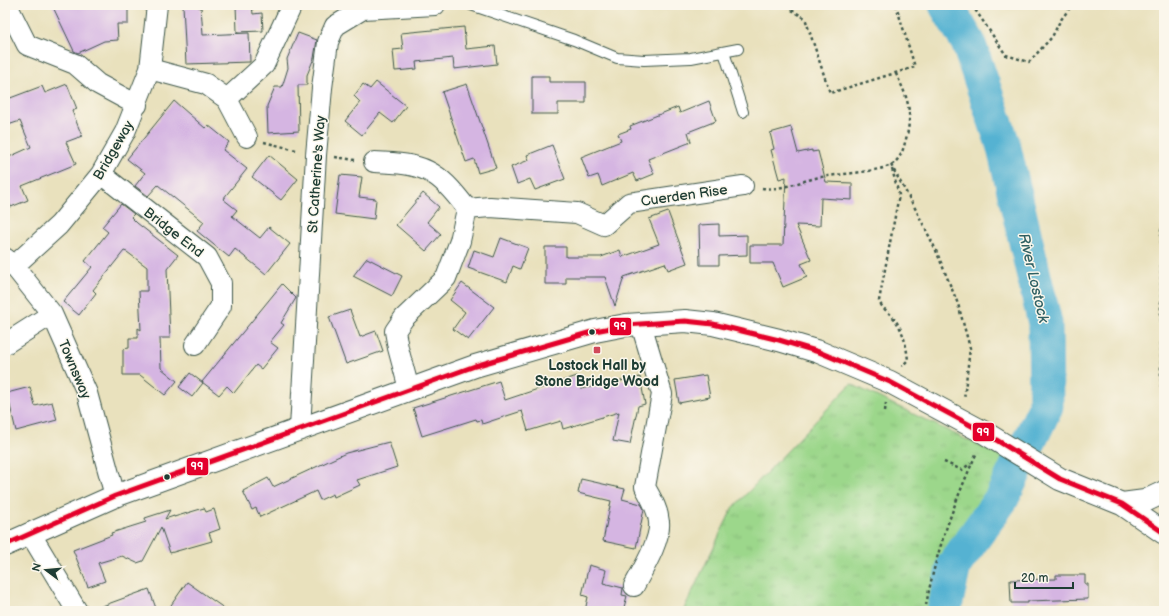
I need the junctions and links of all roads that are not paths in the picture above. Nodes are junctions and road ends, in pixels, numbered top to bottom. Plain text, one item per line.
1 (7, 5) edge
2 (157, 5) edge
3 (292, 5) edge
4 (435, 5) edge
5 (471, 5) edge
6 (738, 49) dead end
7 (724, 52) junction
8 (150, 69) junction
9 (228, 99) junction
10 (137, 105) junction
11 (743, 112) dead end
12 (247, 137) dead end
13 (374, 162) dead end
14 (101, 174) junction
15 (743, 186) road end
16 (467, 209) junction
17 (10, 262) edge
18 (52, 314) junction
19 (640, 324) junction
20 (5, 344) edge
21 (195, 345) dead end
22 (409, 389) junction
23 (300, 428) junction
24 (1164, 492) edge
25 (115, 496) junction
26 (1122, 504) junction
27 (30, 533) junction
28 (1164, 533) edge
29 (5, 545) edge
30 (634, 586) dead end
31 (77, 611) edge

1 - 10 street
2 - 8 street, Bridgeway
3 - 9 street
4 - 23 street, St Catherine's Way
5 - 7 lane
6 - 7 lane
7 - 11 lane
8 - 9 street
8 - 10 street, Bridgeway
9 - 12 street
10 - 14 street, Bridgeway
13 - 16 street
14 - 17 street, Bridgeway
14 - 21 street, Bridge End
15 - 16 street, Cuerden Rise
16 - 22 street
17 - 18 street, Townsway
18 - 20 street
18 - 25 street, Townsway
19 - 22 street
19 - 26 street
19 - 30 street
22 - 23 street
23 - 25 street
24 - 26 street
25 - 27 street
26 - 28 street
27 - 29 street
27 - 31 street

